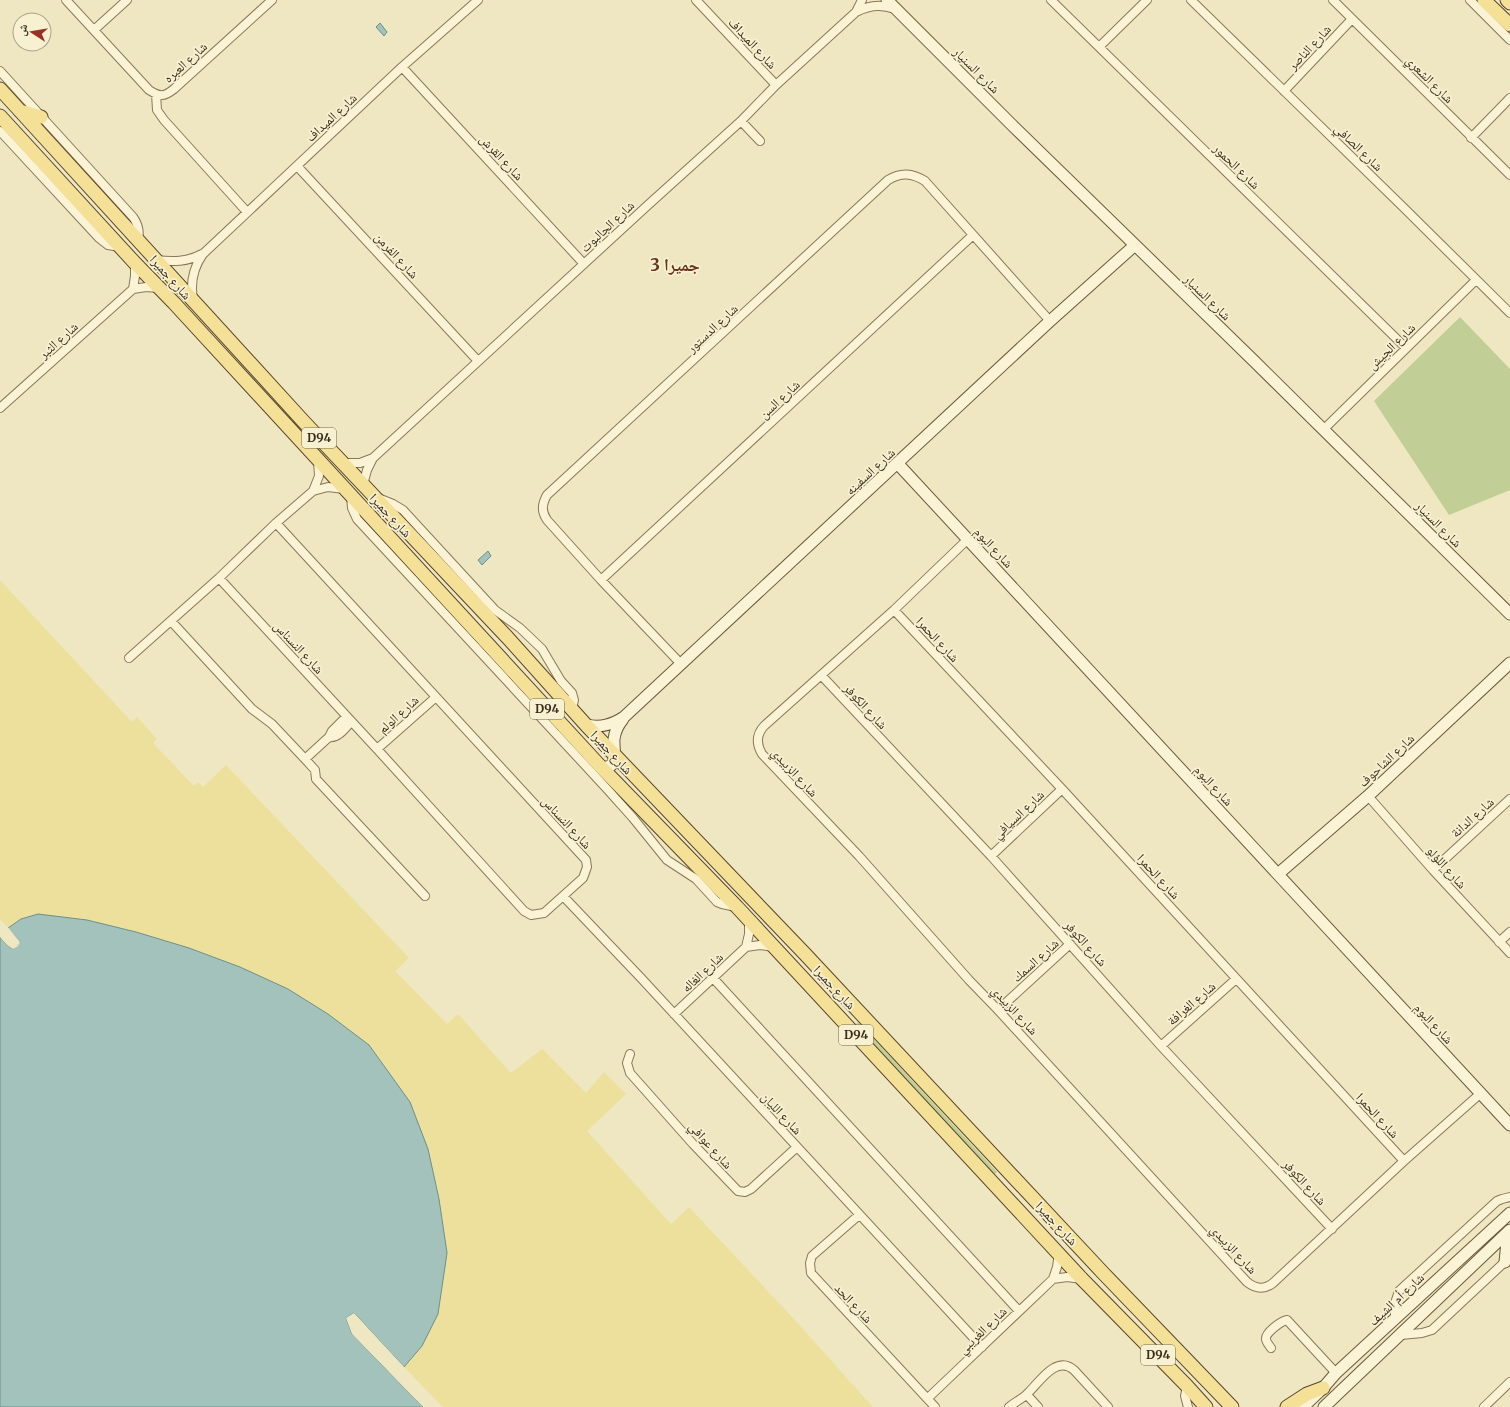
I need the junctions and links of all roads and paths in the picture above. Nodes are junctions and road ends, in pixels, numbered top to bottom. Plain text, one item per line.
1 (66, 0) edge
2 (127, 0) edge
3 (272, 0) edge
4 (478, 0) edge
5 (696, 0) edge
6 (862, 0) edge
7 (887, 0) edge
8 (1051, 0) edge
9 (1147, 0) edge
10 (1191, 0) edge
11 (1333, 0) edge
12 (1470, 0) edge
13 (1507, 0) edge
14 (1486, 1) edge
15 (1510, 3) edge
16 (897, 10) junction
17 (856, 12) junction
18 (1486, 16) junction
19 (1352, 18) junction
20 (1510, 25) edge
21 (94, 30) junction
22 (1510, 40) edge
23 (1099, 47) junction
24 (402, 67) junction
25 (0, 71) edge
26 (776, 85) junction
27 (0, 89) edge
28 (1284, 91) junction
29 (156, 94) junction
30 (1510, 98) edge
31 (20, 111) junction
32 (0, 116) edge
33 (41, 117) junction
34 (741, 121) junction
35 (0, 131) edge
36 (1471, 138) junction
37 (760, 141) dead end
38 (297, 166) junction
39 (1510, 175) edge
40 (247, 212) junction
41 (973, 235) junction
42 (138, 240) junction
43 (1135, 245) junction
44 (121, 247) junction
45 (203, 254) junction
46 (156, 260) junction
47 (134, 262) junction
48 (584, 264) junction
49 (1476, 280) junction
50 (159, 288) junction
51 (133, 289) junction
52 (194, 302) junction
53 (1510, 313) edge
54 (1050, 321) junction
55 (1406, 348) junction
56 (478, 361) junction
57 (0, 408) edge
58 (1323, 430) junction
59 (374, 458) junction
60 (318, 460) junction
61 (343, 463) junction
62 (898, 464) junction
63 (363, 485) junction
64 (313, 491) junction
65 (348, 493) junction
66 (375, 498) junction
67 (276, 524) junction
68 (968, 539) junction
69 (219, 578) junction
70 (601, 580) junction
71 (894, 610) junction
72 (1510, 614) edge
73 (171, 621) junction
74 (129, 658) dead end
75 (1510, 663) edge
76 (681, 664) junction
77 (820, 675) junction
78 (436, 697) junction
79 (572, 709) junction
80 (624, 717) junction
81 (349, 720) junction
82 (586, 725) junction
83 (377, 749) junction
84 (614, 754) junction
85 (304, 758) junction
86 (601, 767) junction
87 (642, 784) junction
88 (1062, 789) junction
89 (1368, 796) junction
90 (630, 799) junction
91 (1510, 799) edge
92 (990, 856) junction
93 (1433, 870) junction
94 (1278, 874) junction
95 (425, 896) dead end
96 (563, 896) junction
97 (737, 907) junction
98 (748, 920) junction
99 (1510, 932) edge
100 (1500, 942) junction
101 (1070, 944) junction
102 (746, 947) junction
103 (773, 947) junction
104 (1510, 953) edge
105 (713, 978) junction
106 (1236, 979) junction
107 (998, 1010) junction
108 (674, 1014) junction
109 (1161, 1046) junction
110 (630, 1054) dead end
111 (1481, 1094) junction
112 (1510, 1125) edge
113 (797, 1147) junction
114 (1404, 1161) junction
115 (1510, 1197) edge
116 (1510, 1213) edge
117 (859, 1215) junction
118 (1332, 1229) junction
119 (1509, 1231) edge
120 (1059, 1253) junction
121 (1508, 1260) edge
122 (1053, 1279) junction
123 (1082, 1279) junction
124 (1019, 1311) junction
125 (1395, 1319) junction
126 (1401, 1334) junction
127 (982, 1347) junction
128 (1271, 1348) dead end
129 (1336, 1373) junction
130 (1510, 1382) edge
131 (1188, 1386) junction
132 (1323, 1388) junction
133 (1026, 1395) junction
134 (928, 1398) junction
135 (935, 1407) edge
136 (1009, 1407) edge
137 (1038, 1407) edge
138 (1108, 1407) edge
139 (1188, 1407) edge
140 (1206, 1407) edge
141 (1232, 1407) edge
142 (1287, 1407) edge
143 (1303, 1407) edge
144 (1324, 1407) edge
145 (1484, 1407) edge

1 - 21 street, شارع العبره
2 - 21 street
3 - 29 street, شارع العبره
4 - 24 street, شارع الميداف
5 - 26 street, شارع الميداف
6 - 17 street, شارع الجالبوت
7 - 16 street, شارع السنيار
8 - 23 street, شارع الحمور
9 - 23 street
10 - 28 street, شارع الصافي
11 - 19 street, شارع الشعري
12 - 18 street
13 - 15 main road
14 - 18 main road
14 - 20 main road
16 - 17 street, شارع الجالبوت
16 - 43 street, شارع السنيار
17 - 26 street, شارع الجالبوت
18 - 22 street
19 - 28 street, شارع الناصر
19 - 36 street, شارع الشعري
21 - 29 street, شارع العبره
23 - 55 street, شارع الحمور
24 - 38 street, شارع الميداف
24 - 48 street, شارع القرش
25 - 33 street
26 - 34 street, شارع الجالبوت
27 - 31 main road, شارع جميرا / D94
28 - 49 street, شارع الصافي
29 - 40 street
30 - 36 street
31 - 33 main road
31 - 42 main road, شارع جميرا / D94
32 - 44 main road, شارع جميرا / D94
33 - 42 street
34 - 37 street
34 - 48 street, شارع الجالبوت
35 - 44 street
36 - 39 street, شارع الشعري
38 - 40 street, شارع الميداف
38 - 56 street, شارع الفرمن
40 - 45 street, شارع الميداف
41 - 54 street, شارع الدستور
41 - 70 street, شارع السن
41 - 70 street, شارع الدستور
42 - 46 main road, شارع جميرا / D94
43 - 54 street, شارع السفينه
43 - 58 street, شارع السنيار
44 - 47 main road, شارع جميرا / D94
45 - 46 street, شارع الميداف
45 - 52 street, شارع الميداف
46 - 52 main road, شارع جميرا / D94
47 - 50 main road, شارع جميرا / D94
47 - 51 street
48 - 56 street, شارع الجالبوت
49 - 53 street, شارع الصافي
49 - 55 street, شارع الجيش
50 - 51 street
50 - 60 main road, شارع جميرا / D94
51 - 57 street, شارع الثبر
52 - 61 main road, شارع جميرا / D94
54 - 62 street, شارع السفينه
55 - 58 street, شارع الجيش
56 - 59 street, شارع الجالبوت
58 - 72 street, شارع السنيار
59 - 61 street, شارع الجالبوت
59 - 63 street, شارع الجالبوت
60 - 64 street
60 - 65 main road, شارع جميرا / D94
61 - 63 main road, شارع جميرا / D94
62 - 68 street, شارع البوم
62 - 76 street, شارع السفينه
63 - 66 main road, شارع جميرا / D94
64 - 65 street
64 - 67 street
65 - 86 main road, شارع جميرا / D94
65 - 97 street
66 - 79 main road, شارع جميرا / D94
66 - 79 street
67 - 69 street
67 - 78 street, شارع النسناس
68 - 71 street, شارع الزبيدي
68 - 94 street, شارع البوم
69 - 73 street
69 - 81 street, شارع النسناس
70 - 76 street, شارع الدستور
71 - 77 street, شارع الزبيدي
71 - 88 street, شارع الحمرا
73 - 74 street
73 - 85 street
75 - 89 street, شارع الشاحوف
76 - 80 street, شارع السفينه
77 - 92 street, شارع الكوفر
77 - 107 street, شارع الزبيدي
78 - 83 street, شارع الولم
78 - 96 street, شارع النسناس
79 - 82 main road, شارع جميرا / D94
80 - 82 street, شارع السفينه
80 - 84 street, شارع السفينه
81 - 83 street, شارع النسناس
81 - 85 street
82 - 84 main road, شارع جميرا / D94
83 - 96 street, شارع النسناس
84 - 86 street
84 - 87 main road, شارع جميرا / D94
85 - 95 street
86 - 90 main road, شارع جميرا / D94
87 - 90 main road
87 - 141 main road, شارع جميرا / D94
88 - 92 street, شارع السيافي
88 - 106 street, شارع الحمرا
89 - 93 street, شارع اللؤلو
89 - 94 street, شارع الشاحوف
90 - 97 main road, شارع جميرا / D94
91 - 93 street, شارع الدانة
92 - 101 street, شارع الكوفر
93 - 100 street, شارع اللؤلو
94 - 111 street, شارع البوم
96 - 108 street, شارع الليان
97 - 98 main road, شارع جميرا / D94
98 - 102 street
98 - 103 main road, شارع جميرا / D94
99 - 100 street
100 - 104 street, شارع اللؤلو
101 - 107 street, شارع السمك
101 - 109 street, شارع الكوفر
102 - 103 street
102 - 105 street, شارع الغاله
103 - 120 main road, شارع جميرا / D94
105 - 108 street, شارع الغاله
105 - 124 street
106 - 109 street, شارع الغرافة
106 - 114 street, شارع الحمرا
107 - 118 street, شارع الزبيدي
108 - 113 street, شارع الليان
109 - 118 street, شارع الكوفر
110 - 113 street, شارع عوافي
111 - 112 street, شارع البوم
111 - 114 street, شارع الزبيدي
113 - 117 street, شارع الليان
114 - 118 street, شارع الزبيدي
115 - 125 street
116 - 125 street, شارع أم الشيف
117 - 127 street, شارع الليان
117 - 134 street, شارع الحد
119 - 121 street
119 - 126 street
120 - 122 street
120 - 123 main road, شارع جميرا / D94
121 - 126 street
122 - 123 street
122 - 124 street, شارع الغريبي
123 - 131 main road, شارع جميرا / D94
124 - 127 street, شارع الغريبي
125 - 129 street, شارع أم الشيف
126 - 144 street
127 - 134 street, شارع الغريبي
128 - 129 street
129 - 132 street, شارع أم الشيف
130 - 145 street
131 - 139 street
131 - 140 main road, شارع جميرا / D94
132 - 142 main road
132 - 143 street, شارع أم الشيف
133 - 136 street
133 - 137 street
133 - 138 street
134 - 135 street, شارع الحد

